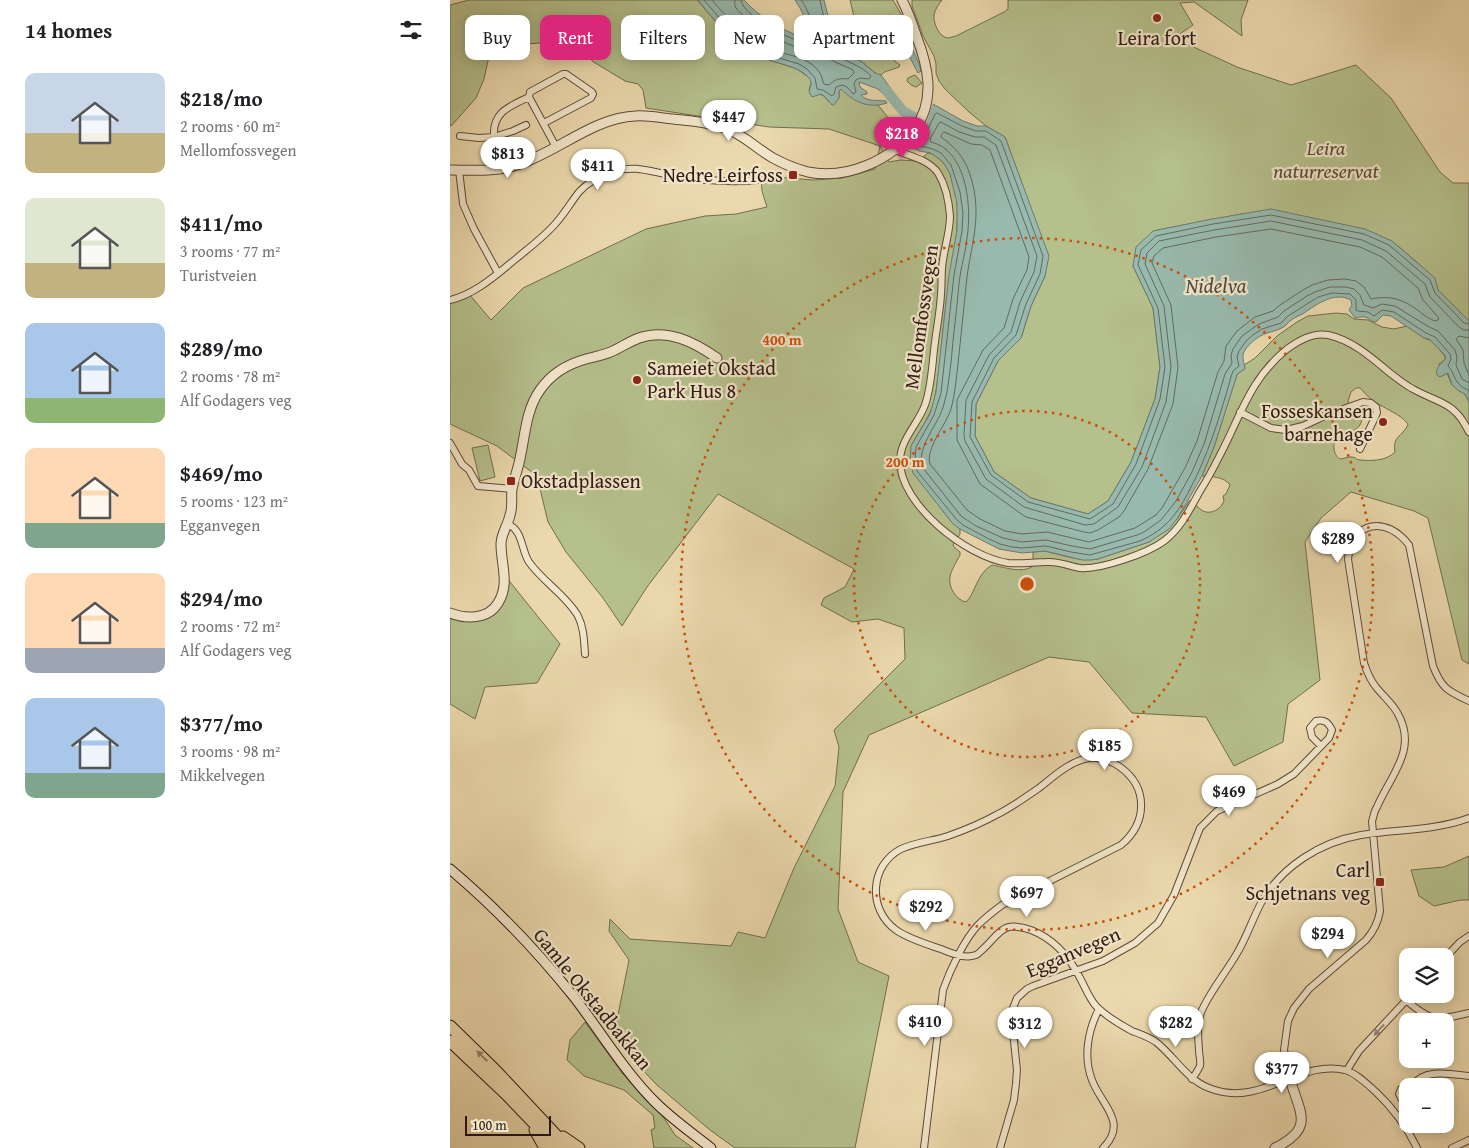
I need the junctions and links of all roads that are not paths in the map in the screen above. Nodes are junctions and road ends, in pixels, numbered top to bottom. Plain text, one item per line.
1 (902, 0) edge
2 (529, 97) junction
3 (544, 123) junction
4 (526, 125) dead end
5 (460, 136) dead end
6 (494, 136) junction
7 (556, 147) junction
8 (894, 150) junction
9 (454, 170) edge
10 (758, 180) dead end
11 (498, 273) junction
12 (450, 300) edge
13 (717, 358) dead end
14 (1240, 412) junction
15 (1469, 432) edge
16 (450, 444) edge
17 (1360, 449) dead end
18 (512, 489) junction
19 (507, 524) junction
20 (450, 613) edge
21 (586, 654) dead end
22 (1469, 702) edge
23 (1321, 746) dead end
24 (1469, 818) edge
25 (1373, 833) junction
26 (450, 869) edge
27 (1469, 936) edge
28 (1454, 948) edge
29 (959, 955) junction
30 (1077, 971) junction
31 (1403, 1003) edge
32 (1409, 1003) edge
33 (1099, 1009) junction
34 (1469, 1013) edge
35 (450, 1026) edge
36 (450, 1041) edge
37 (1347, 1070) junction
38 (1469, 1076) edge
39 (1420, 1078) edge
40 (1192, 1079) junction
41 (1290, 1079) junction
42 (530, 1120) junction
43 (553, 1131) junction
44 (1469, 1140) edge
45 (545, 1148) edge
46 (558, 1148) edge
47 (568, 1148) edge
48 (579, 1148) edge
49 (711, 1148) edge
50 (924, 1148) edge
51 (1000, 1148) edge
52 (1103, 1148) edge
53 (1275, 1148) edge
54 (1417, 1148) edge
55 (1452, 1148) edge

1 - 8 street
2 - 3 street
2 - 3 street
2 - 6 street
3 - 7 street
4 - 6 street
5 - 6 street
7 - 8 street
7 - 9 street
8 - 14 street, Mellomfossvegen
9 - 11 street
10 - 11 street
11 - 12 street
13 - 18 street
14 - 15 street, Mellomfossvegen
14 - 17 street
16 - 18 street
18 - 19 street
19 - 20 street
19 - 21 street
22 - 25 street
23 - 30 street, Egganvegen
24 - 25 street
25 - 40 street
25 - 41 street
26 - 49 street, Gamle Okstadbakkan
27 - 28 street
29 - 29 street
29 - 30 street
29 - 50 street
30 - 33 street
30 - 51 street, Egganvegen
31 -> 37 street
32 - 34 street
33 - 40 street
33 - 52 street
43 -> 35 highway
36 - 42 highway
37 - 41 street
37 - 54 street
38 - 39 street
40 - 41 street
41 - 53 street
42 - 45 highway
42 - 46 highway
43 - 47 highway
43 - 48 highway
44 - 55 street

